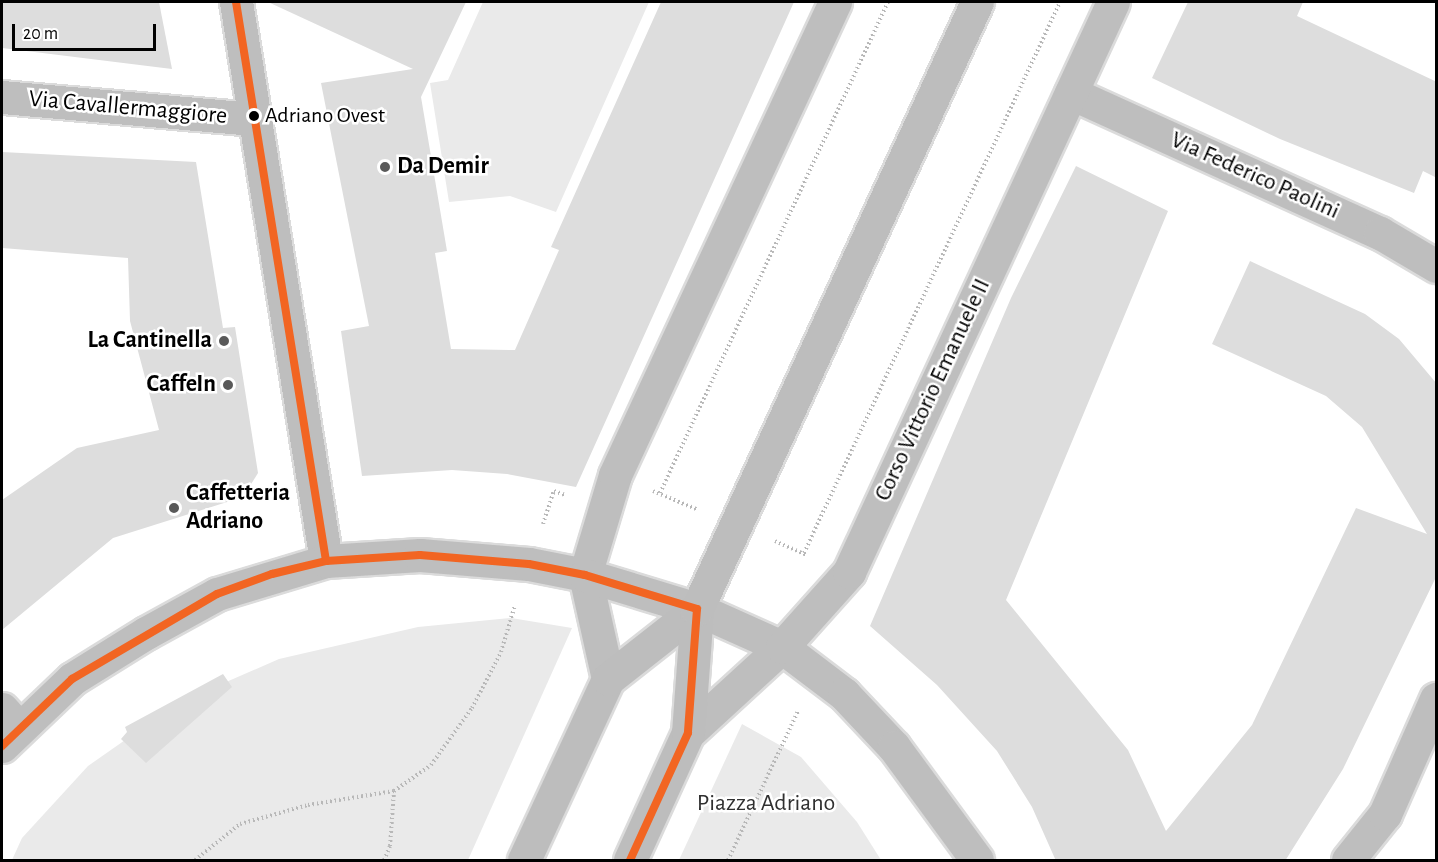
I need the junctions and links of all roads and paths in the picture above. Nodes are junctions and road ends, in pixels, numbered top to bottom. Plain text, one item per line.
1 (236, 2) edge
2 (835, 2) edge
3 (888, 2) edge
4 (977, 2) edge
5 (1060, 2) edge
6 (1113, 2) edge
7 (1071, 93) junction
8 (2, 97) edge
9 (254, 119) junction
10 (1437, 266) edge
11 (660, 494) dead end
12 (804, 553) dead end
13 (326, 561) junction
14 (585, 575) junction
15 (697, 609) junction
16 (511, 618) dead end
17 (782, 647) junction
18 (608, 679) junction
19 (1437, 699) edge
20 (7, 727) edge
21 (688, 733) junction
22 (781, 746) dead end
23 (394, 791) junction
24 (195, 861) edge
25 (384, 861) edge
26 (524, 861) edge
27 (630, 861) edge
28 (728, 861) edge
29 (977, 861) edge
30 (1347, 861) edge

1 - 9 street
2 - 14 street
3 - 11 path
4 - 15 main road, Corso Vittorio Emanuele II
5 - 12 path
6 - 7 street, Corso Vittorio Emanuele II
7 - 10 street, Via Federico Paolini
7 - 17 street, Corso Vittorio Emanuele II
8 - 9 street, Via Cavallermaggiore
9 - 13 street
13 - 14 street
13 - 20 street
14 - 15 street
14 - 18 street
15 - 17 street
15 - 18 main road, Corso Vittorio Emanuele II
15 - 21 main road, Corso Vittorio Emanuele II
16 - 23 path
17 - 21 street, Corso Vittorio Emanuele II
17 - 29 street
18 - 26 main road, Corso Vittorio Emanuele II
19 - 30 street
21 - 27 main road, Corso Vittorio Emanuele II
22 - 28 path
23 - 24 path
23 - 25 path

